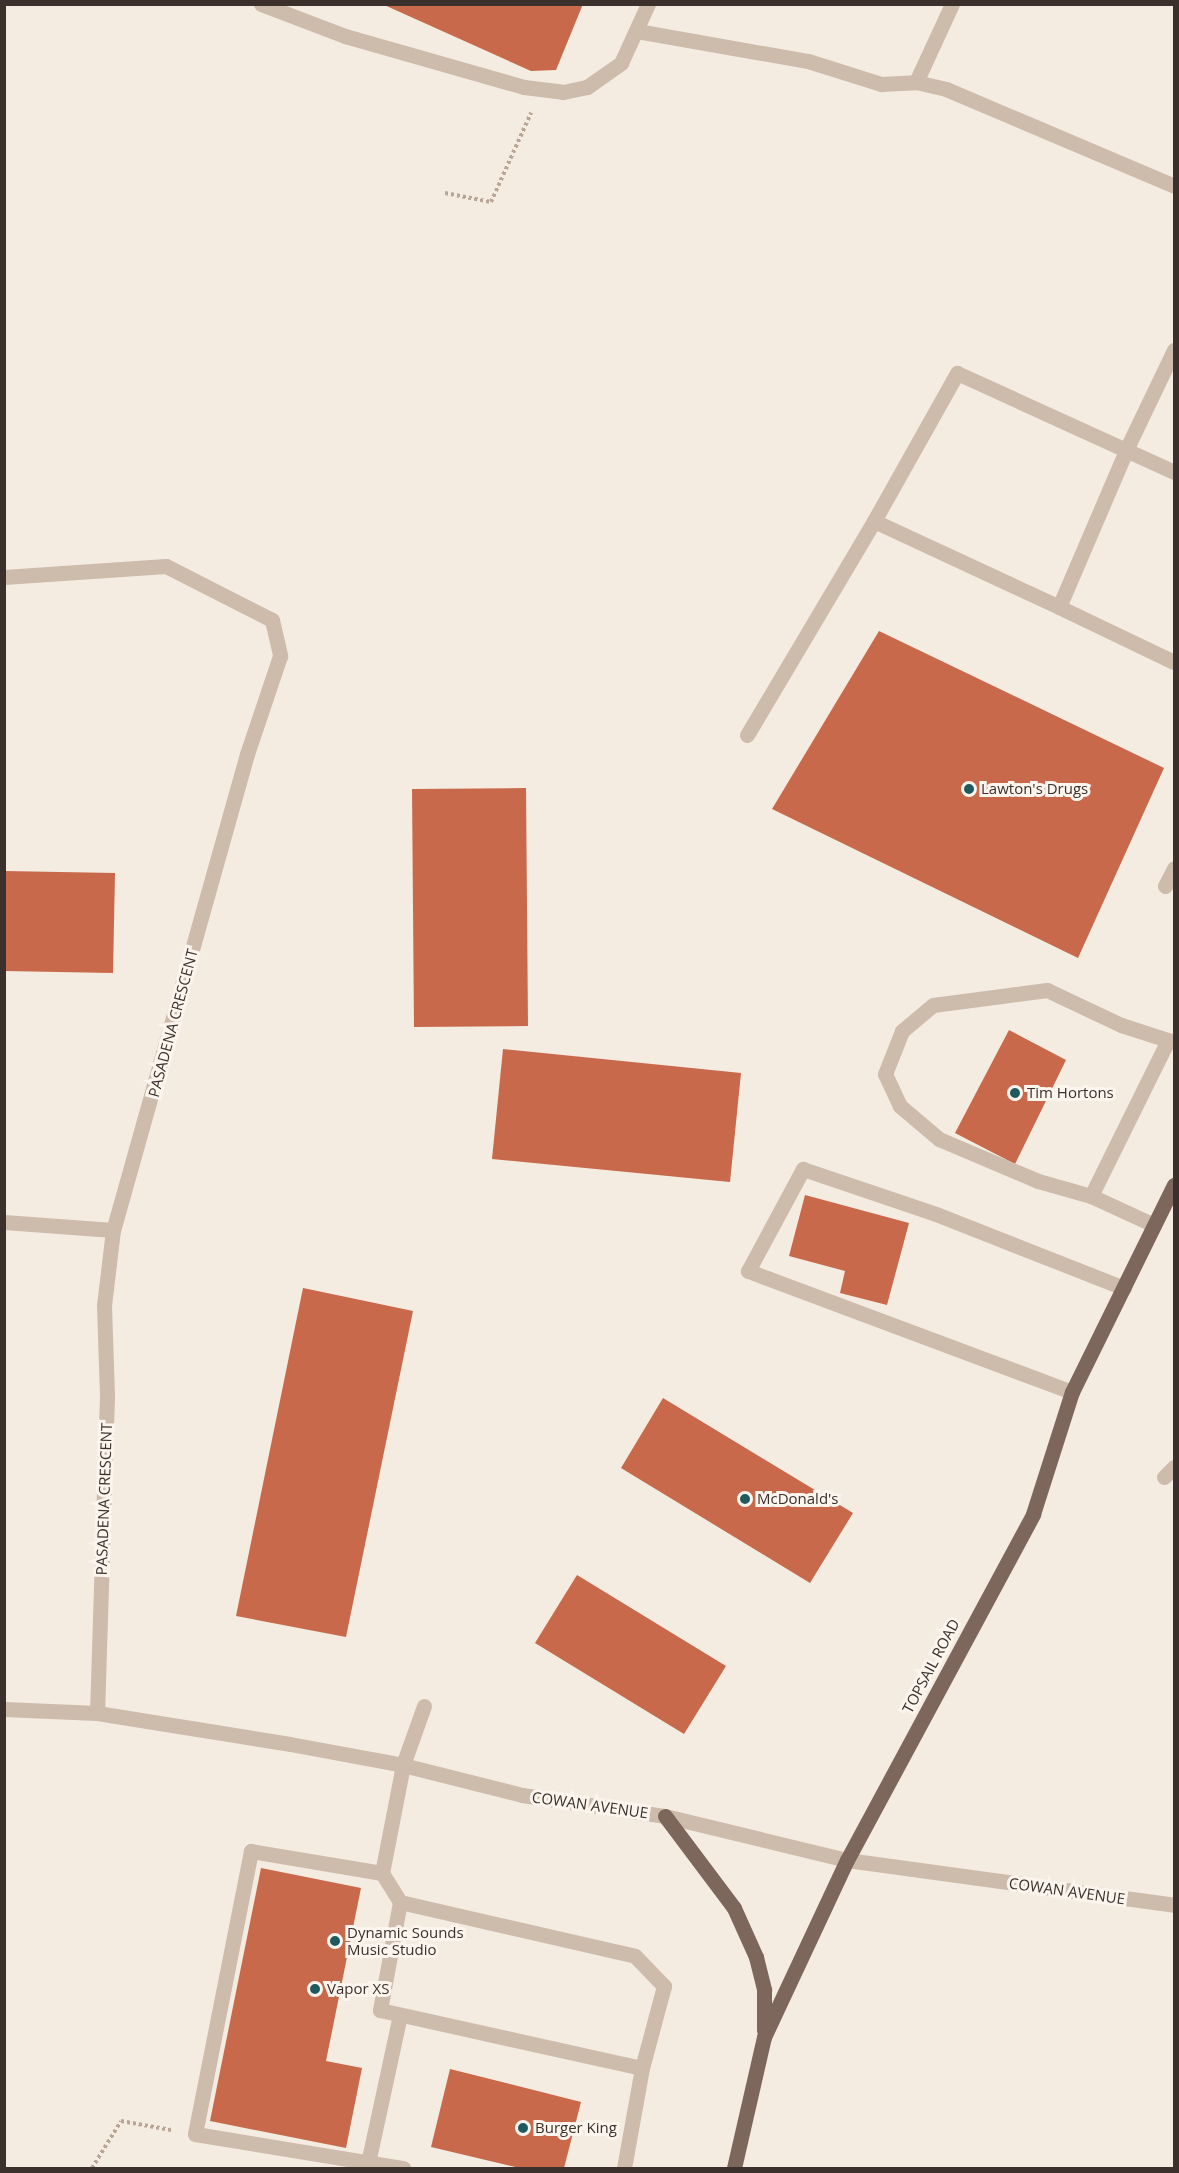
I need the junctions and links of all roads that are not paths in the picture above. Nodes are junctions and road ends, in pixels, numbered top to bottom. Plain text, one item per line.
1 (261, 4) edge
2 (648, 4) edge
3 (952, 4) edge
4 (636, 31) junction
5 (916, 82) junction
6 (1174, 186) edge
7 (1174, 351) edge
8 (1127, 448) junction
9 (1174, 472) edge
10 (874, 521) junction
11 (4, 577) edge
12 (1059, 607) junction
13 (1174, 662) edge
14 (747, 735) dead end
15 (1174, 868) edge
16 (1165, 886) dead end
17 (1171, 1041) edge
18 (1174, 1185) edge
19 (1091, 1196) junction
20 (4, 1222) edge
21 (1154, 1225) junction
22 (113, 1230) junction
23 (1124, 1288) junction
24 (1072, 1392) junction
25 (424, 1706) dead end
26 (4, 1709) edge
27 (97, 1713) junction
28 (403, 1765) junction
29 (665, 1816) junction
30 (846, 1860) junction
31 (382, 1873) junction
32 (400, 1902) junction
33 (1174, 1905) edge
34 (400, 2015) junction
35 (764, 2037) junction
36 (642, 2068) junction
37 (368, 2163) junction
38 (403, 2169) edge
39 (624, 2169) edge
40 (734, 2169) edge

1 - 4 street
2 - 4 street
3 - 5 street
4 - 5 street
5 - 6 street
7 - 8 street
8 - 9 street
8 - 10 street
8 - 12 street
10 - 12 street
10 - 14 street
11 - 22 street, PASADENA CRESCENT
12 - 13 street
15 - 16 street
17 - 19 street
17 - 19 street
18 - 21 main road, TOPSAIL ROAD
19 - 21 street
20 - 22 street
21 - 23 main road, TOPSAIL ROAD
22 - 27 street, PASADENA CRESCENT
23 - 24 main road, TOPSAIL ROAD
23 - 24 street
24 - 30 main road, TOPSAIL ROAD
25 - 28 street
26 - 27 street, COWAN AVENUE
27 - 28 street, COWAN AVENUE
28 - 29 street, COWAN AVENUE
28 - 31 street
29 - 30 street, COWAN AVENUE
29 - 35 main road
30 - 33 street, COWAN AVENUE
30 - 35 main road, TOPSAIL ROAD
31 - 32 street
31 - 37 street
32 - 34 street
32 - 36 street
34 - 36 street
34 - 37 street
35 - 40 main road, TOPSAIL ROAD
36 - 39 street
37 - 38 street

